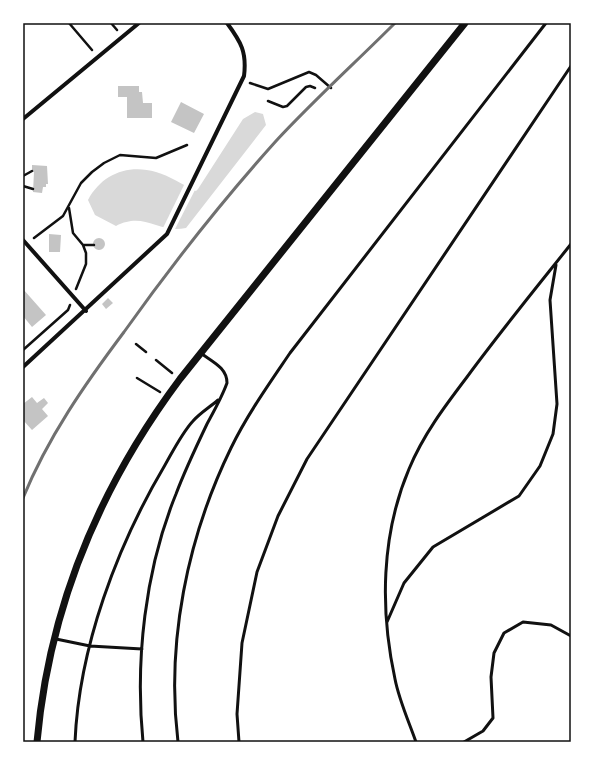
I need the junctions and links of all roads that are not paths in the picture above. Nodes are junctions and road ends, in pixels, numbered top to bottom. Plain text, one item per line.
1 (139, 23) edge
2 (226, 23) edge
3 (465, 23) edge
4 (546, 23) edge
5 (571, 66) edge
6 (23, 119) edge
7 (23, 240) edge
8 (571, 244) edge
9 (556, 263) junction
10 (86, 311) junction
11 (201, 354) junction
12 (23, 367) edge
13 (220, 398) junction
14 (386, 624) junction
15 (571, 636) edge
16 (54, 638) junction
17 (90, 646) junction
18 (142, 650) junction
19 (37, 742) edge
20 (75, 742) edge
21 (143, 742) edge
22 (178, 742) edge
23 (239, 742) edge
24 (416, 742) edge
25 (464, 742) edge

1 - 6 street
2 - 10 street
3 - 11 street
4 - 22 lane
5 - 23 lane
7 - 10 street
8 - 9 lane
9 - 14 lane
9 - 14 lane
10 - 12 street
11 - 13 lane
11 - 16 street
13 - 17 lane
13 - 18 lane
14 - 24 lane
15 - 25 lane
16 - 17 lane
16 - 19 street
17 - 18 lane
17 - 20 lane
18 - 21 lane

